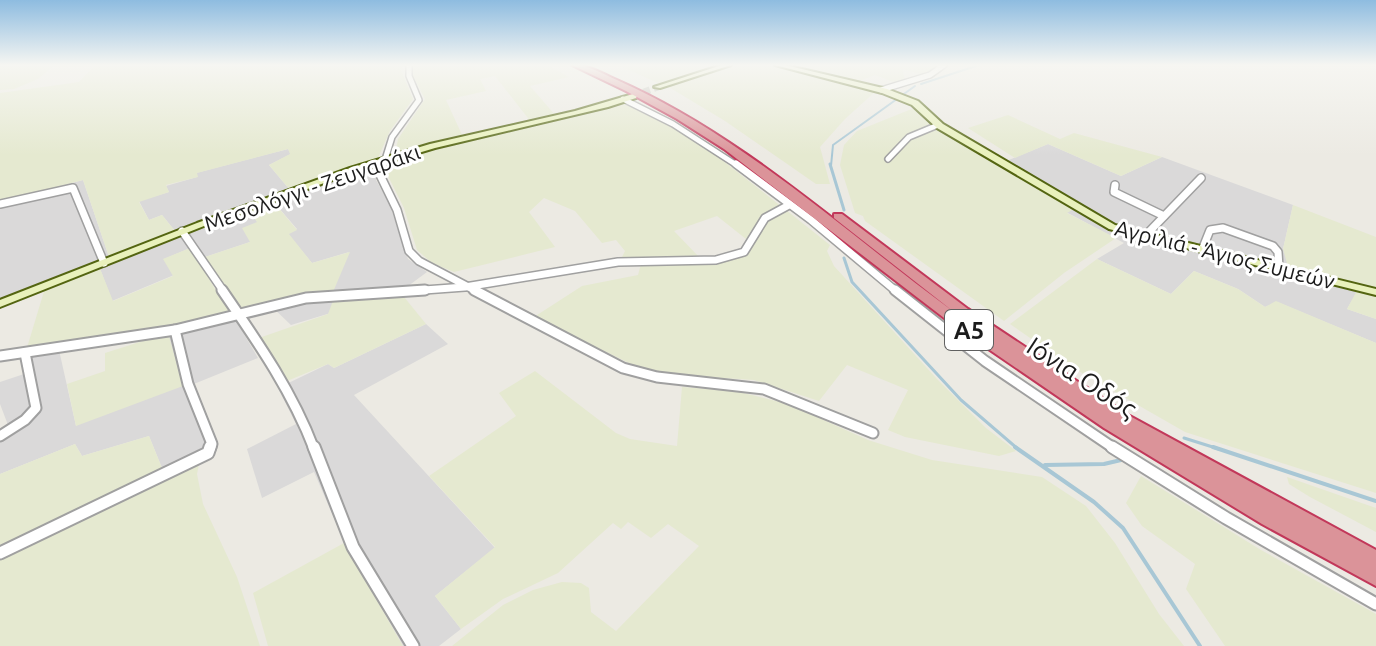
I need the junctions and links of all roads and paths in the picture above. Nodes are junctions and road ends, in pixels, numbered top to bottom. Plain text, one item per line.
1 (417, 95) edge
2 (643, 95) edge
3 (658, 95) edge
4 (894, 95) edge
5 (628, 97) joint
6 (938, 125) junction
7 (888, 159) dead end
8 (382, 161) junction
9 (1201, 178) dead end
10 (1115, 185) dead end
11 (0, 204) edge
12 (789, 205) junction
13 (1164, 216) junction
14 (182, 231) junction
15 (1145, 236) junction
16 (1202, 250) junction
17 (104, 263) junction
18 (1279, 267) junction
19 (465, 287) junction
20 (1376, 292) edge
21 (0, 304) edge
22 (237, 314) junction
23 (175, 330) junction
24 (25, 353) junction
25 (0, 356) edge
26 (873, 433) dead end
27 (0, 436) edge
28 (0, 553) edge
29 (1376, 560) edge
30 (1376, 577) edge
31 (1376, 604) edge
32 (413, 646) edge

1 - 8 street
2 - 30 highway, Ιόνια Οδός / Α5
3 - 29 highway, Ιόνια Οδός / Α5
4 - 6 main road, Αγριλιά - Άγιος Συμεών
5 - 8 main road, Μεσολόγγι - Ζευγαράκι
5 - 12 street
6 - 7 street
6 - 15 main road, Αγριλιά - Άγιος Συμεών
8 - 14 main road, Μεσολόγγι - Ζευγαράκι
8 - 19 street
9 - 13 street
10 - 13 street
11 - 17 street
12 - 19 street
12 - 31 street
13 - 15 street
14 - 17 main road, Μεσολόγγι - Ζευγαράκι
14 - 22 street
15 - 16 main road, Αγριλιά - Άγιος Συμεών
16 - 18 main road, Αγριλιά - Άγιος Συμεών
16 - 18 street
17 - 21 main road, Μεσολόγγι - Ζευγαράκι
18 - 20 main road, Αγριλιά - Άγιος Συμεών
19 - 22 street
19 - 26 street
22 - 23 street
22 - 32 street
23 - 24 street
23 - 28 street
24 - 25 street
24 - 27 street

